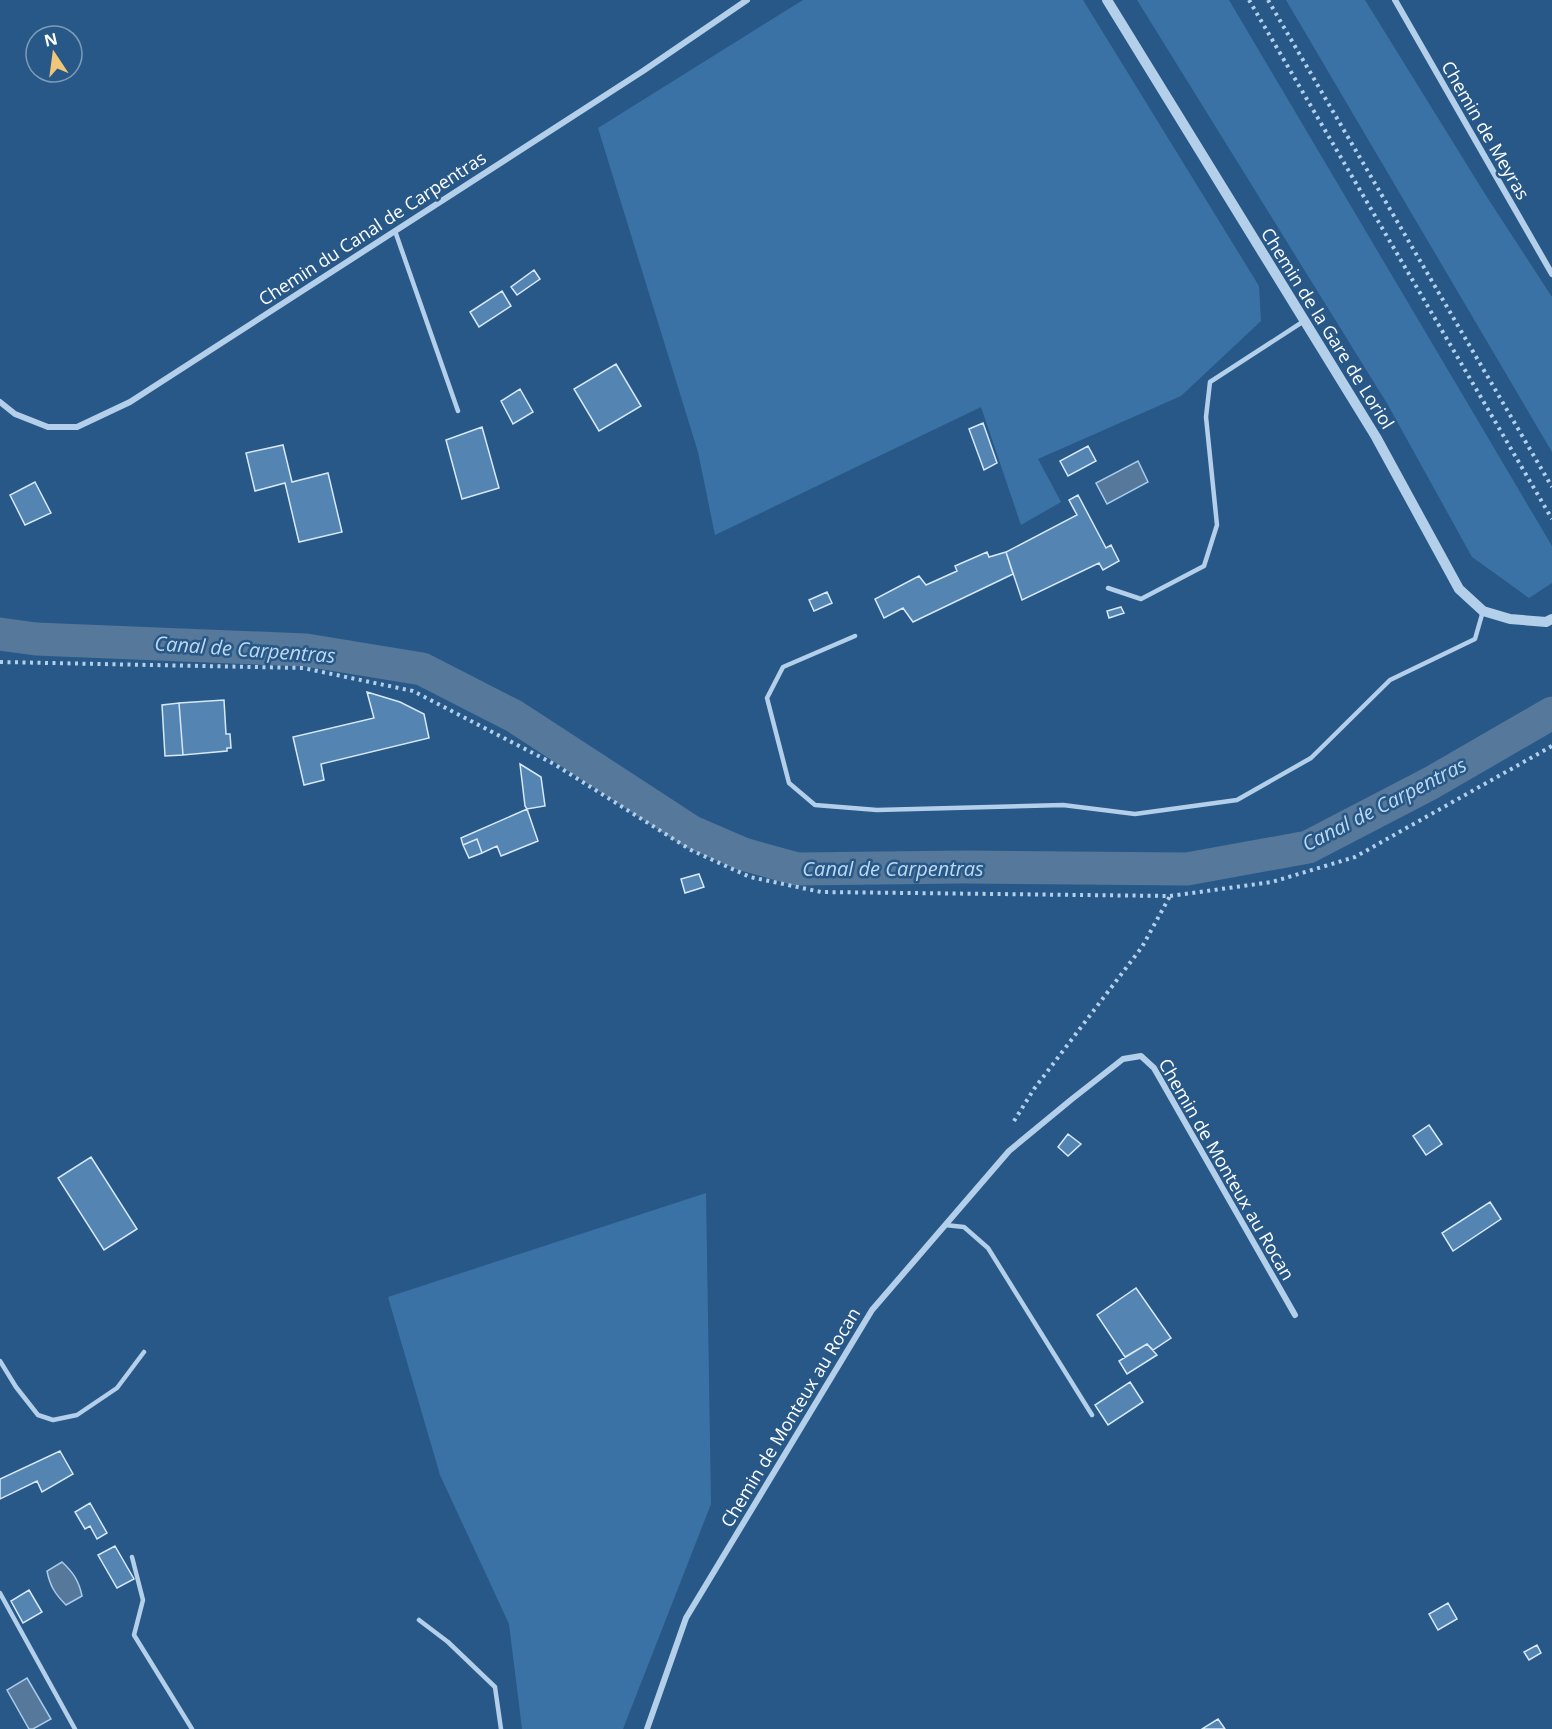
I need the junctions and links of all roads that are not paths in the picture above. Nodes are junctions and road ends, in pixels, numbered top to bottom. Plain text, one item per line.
1 (747, 0) edge
2 (1107, 0) edge
3 (1395, 0) edge
4 (395, 231) junction
5 (1552, 274) edge
6 (1304, 321) junction
7 (0, 402) edge
8 (459, 411) dead end
9 (1108, 588) dead end
10 (1483, 611) junction
11 (1552, 619) edge
12 (855, 636) dead end
13 (945, 1225) junction
14 (1295, 1315) dead end
15 (144, 1352) dead end
16 (0, 1361) edge
17 (1092, 1415) dead end
18 (132, 1557) dead end
19 (0, 1593) edge
20 (419, 1620) dead end
21 (75, 1729) edge
22 (192, 1729) edge
23 (501, 1729) edge
24 (647, 1729) edge

1 - 4 street, Chemin du Canal de Carpentras
2 - 6 street, Chemin de la Gare de Loriol
3 - 5 street, Chemin de Meyras
4 - 7 street, Chemin du Canal de Carpentras
4 - 8 lane
6 - 9 lane
6 - 10 street, Chemin de la Gare de Loriol
10 - 11 street, Chemin de la Gare de Loriol
10 - 12 lane
13 - 14 street, Chemin de Monteux au Rocan
13 - 17 lane
13 - 24 street, Chemin de Monteux au Rocan
15 - 16 lane
18 - 22 lane
19 - 21 lane
20 - 23 lane

